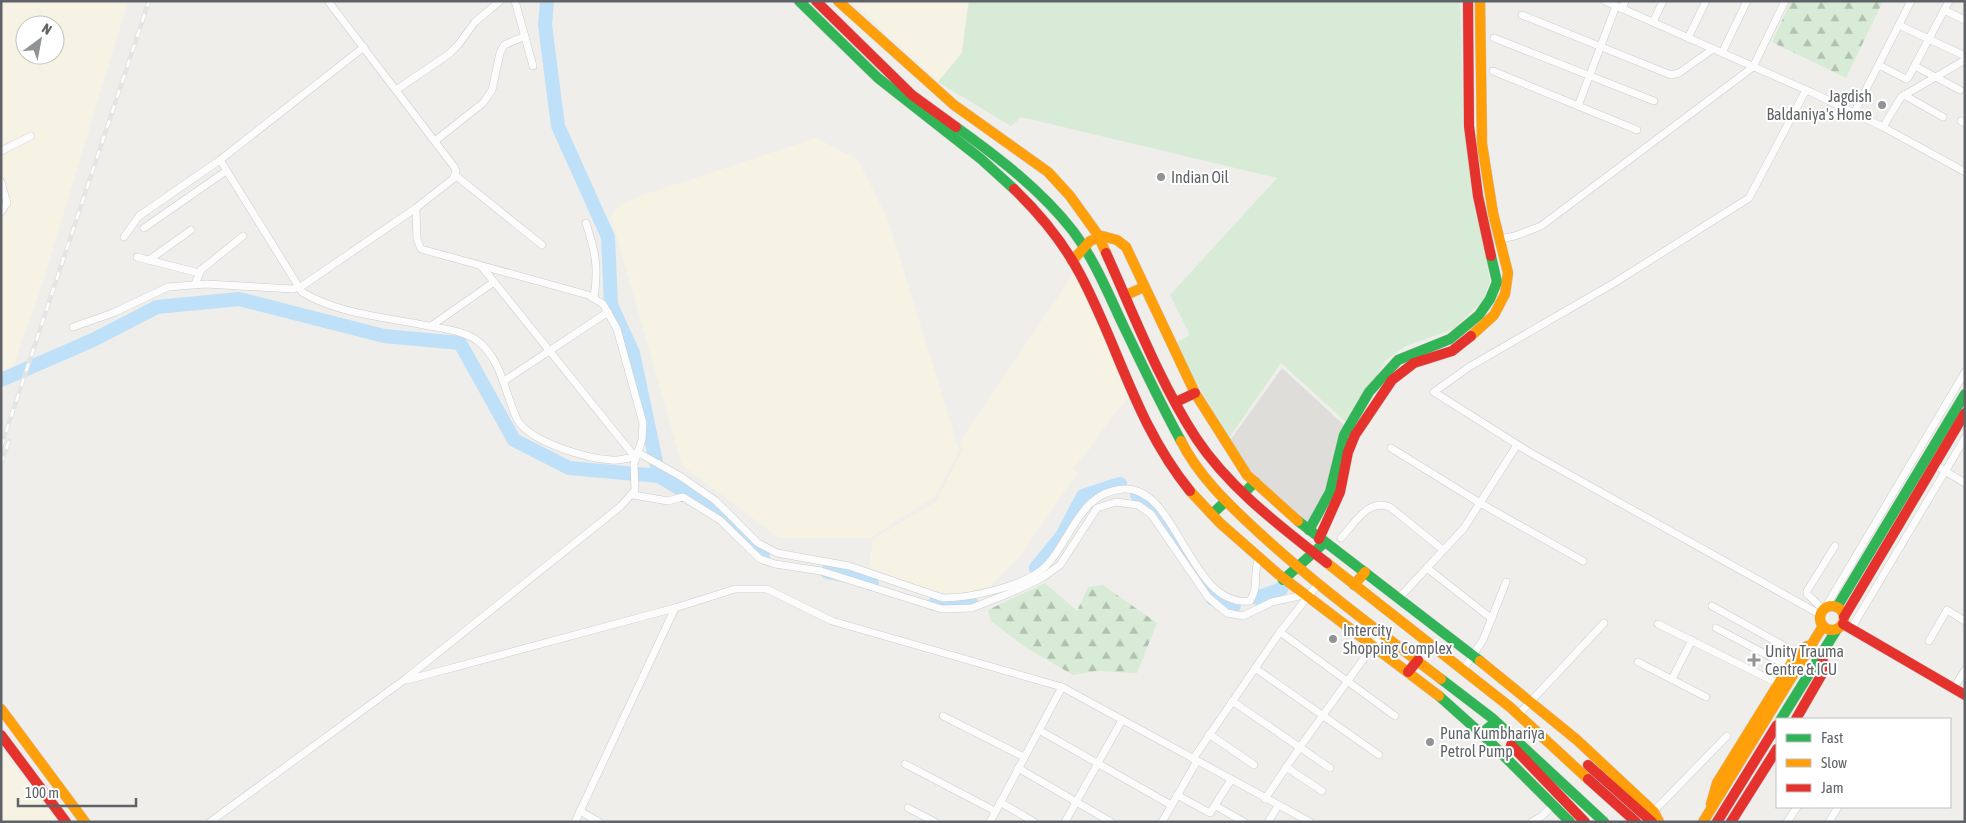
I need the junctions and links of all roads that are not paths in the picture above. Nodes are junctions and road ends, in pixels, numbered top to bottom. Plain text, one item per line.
1 (328, 1) edge
2 (500, 1) edge
3 (515, 1) edge
4 (798, 1) edge
5 (816, 1) edge
6 (838, 1) edge
7 (1468, 1) edge
8 (1480, 1) edge
9 (1605, 1) edge
10 (1625, 1) edge
11 (1663, 1) edge
12 (1706, 1) edge
13 (1746, 1) edge
14 (1784, 1) edge
15 (1911, 1) edge
16 (1948, 1) edge
17 (1619, 7) junction
18 (1944, 10) junction
19 (1522, 15) dead end
20 (1964, 17) edge
21 (1653, 22) junction
22 (1899, 25) junction
23 (525, 36) junction
24 (1494, 38) dead end
25 (1688, 38) junction
26 (1929, 39) junction
27 (1601, 46) junction
28 (364, 47) junction
29 (1713, 49) junction
30 (1722, 53) junction
31 (1965, 58) edge
32 (1879, 65) junction
33 (533, 66) dead end
34 (1915, 66) junction
35 (1753, 67) junction
36 (1493, 71) dead end
37 (1590, 76) junction
38 (1935, 77) junction
39 (396, 90) junction
40 (1806, 90) junction
41 (1960, 90) dead end
42 (1904, 95) junction
43 (1654, 101) dead end
44 (1578, 106) junction
45 (1854, 113) junction
46 (1943, 117) dead end
47 (1883, 127) junction
48 (1638, 130) dead end
49 (31, 136) dead end
50 (435, 141) junction
51 (1, 151) edge
52 (220, 160) junction
53 (226, 171) junction
54 (1965, 172) edge
55 (455, 175) junction
56 (1, 182) edge
57 (416, 208) junction
58 (1, 212) edge
59 (586, 222) dead end
60 (144, 228) dead end
61 (191, 230) dead end
62 (1098, 235) junction
63 (124, 236) dead end
64 (243, 236) dead end
65 (1499, 239) junction
66 (542, 245) dead end
67 (1084, 246) junction
68 (137, 257) dead end
69 (149, 260) junction
70 (1072, 262) junction
71 (482, 267) junction
72 (199, 272) junction
73 (494, 282) junction
74 (195, 284) junction
75 (1144, 287) junction
76 (297, 288) junction
77 (1126, 295) junction
78 (594, 297) junction
79 (608, 312) junction
80 (430, 326) junction
81 (73, 328) dead end
82 (550, 352) junction
83 (1965, 372) edge
84 (504, 381) junction
85 (1195, 393) junction
86 (1965, 394) edge
87 (1176, 402) junction
88 (1965, 413) edge
89 (1965, 438) edge
90 (1517, 445) junction
91 (1391, 448) dead end
92 (635, 456) junction
93 (1935, 465) junction
94 (1945, 471) junction
95 (1255, 482) junction
96 (1965, 483) edge
97 (634, 492) junction
98 (1244, 493) junction
99 (1226, 501) junction
100 (1480, 503) junction
101 (1212, 514) junction
102 (1309, 530) junction
103 (1341, 538) dead end
104 (1322, 541) junction
105 (1835, 546) dead end
106 (1443, 550) junction
107 (1313, 553) junction
108 (1259, 558) junction
109 (1583, 561) dead end
110 (1297, 568) junction
111 (1426, 568) junction
112 (1365, 572) junction
113 (1284, 580) junction
114 (1506, 582) dead end
115 (1318, 584) junction
116 (1354, 585) junction
117 (1305, 596) junction
118 (1399, 598) junction
119 (1712, 606) dead end
120 (1838, 607) junction
121 (675, 608) junction
122 (1823, 611) junction
123 (1492, 619) junction
124 (1965, 621) edge
125 (1604, 623) dead end
126 (1658, 624) dead end
127 (1844, 625) junction
128 (1823, 626) junction
129 (1716, 628) dead end
130 (1280, 632) junction
131 (1383, 632) junction
132 (1817, 637) junction
133 (1692, 640) junction
134 (1929, 640) dead end
135 (1373, 646) junction
136 (1823, 652) junction
137 (1474, 656) junction
138 (1418, 660) junction
139 (1638, 662) dead end
140 (1785, 665) junction
141 (1255, 668) junction
142 (1462, 670) junction
143 (1965, 670) edge
144 (1408, 672) junction
145 (1672, 679) junction
146 (404, 680) junction
147 (1346, 682) junction
148 (1779, 684) junction
149 (1062, 687) junction
150 (1953, 689) junction
151 (1965, 695) edge
152 (1706, 696) dead end
153 (1232, 701) junction
154 (1530, 702) junction
155 (1, 709) edge
156 (1519, 714) junction
157 (1323, 715) junction
158 (943, 716) dead end
159 (1395, 716) dead end
160 (1782, 718) edge
161 (1797, 718) edge
162 (1122, 720) junction
163 (1493, 721) junction
164 (1776, 727) edge
165 (1039, 730) junction
166 (1482, 733) junction
167 (1209, 734) junction
168 (1, 735) edge
169 (1727, 736) dead end
170 (1545, 737) junction
171 (1300, 747) junction
172 (1776, 751) edge
173 (1379, 755) dead end
174 (1024, 757) junction
175 (1195, 760) junction
176 (1098, 763) junction
177 (905, 764) dead end
178 (1254, 765) dead end
179 (1286, 767) junction
180 (1018, 768) junction
181 (1330, 768) dead end
182 (1231, 780) junction
183 (1322, 791) dead end
184 (1177, 795) junction
185 (1265, 799) junction
186 (1000, 802) junction
187 (1076, 802) junction
188 (1171, 805) junction
189 (1552, 805) junction
190 (1216, 806) junction
191 (1278, 806) junction
192 (908, 808) dead end
193 (1796, 808) edge
194 (1837, 808) edge
195 (580, 811) junction
196 (996, 811) junction
197 (1710, 812) junction
198 (1651, 817) edge
199 (66, 822) edge
200 (85, 822) edge
201 (210, 822) edge
202 (575, 822) edge
203 (599, 822) edge
204 (935, 822) edge
205 (990, 822) edge
206 (1034, 822) edge
207 (1065, 822) edge
208 (1111, 822) edge
209 (1162, 822) edge
210 (1244, 822) edge
211 (1268, 822) edge
212 (1310, 822) edge
213 (1532, 822) edge
214 (1570, 822) edge
215 (1586, 822) edge
216 (1604, 822) edge
217 (1636, 822) edge
218 (1659, 822) edge
219 (1703, 822) edge
220 (1717, 822) edge
221 (1731, 822) edge
222 (1787, 822) edge
223 (1828, 822) edge

1 - 28 street
2 - 39 street
3 - 23 street
4 - 70 main road
5 - 67 main road
6 - 62 main road
7 - 102 main road
8 - 65 main road
9 - 17 street
10 - 17 street
11 - 21 street
12 - 25 street
13 - 30 street
14 - 35 street
15 - 22 street
16 - 18 street
17 - 21 street
17 - 27 street
18 - 20 street
18 - 26 street
19 - 27 street
21 - 25 street
22 - 26 street
22 - 32 street
23 - 33 street
23 - 50 street
24 - 37 street
25 - 29 street
26 - 31 street
26 - 34 street
27 - 29 street
27 - 37 street
28 - 39 street
28 - 52 street
29 - 30 street
30 - 35 street
31 - 38 street
32 - 34 street
32 - 45 street
34 - 38 street
35 - 40 street
35 - 65 street
36 - 44 street
37 - 43 street
37 - 44 street
38 - 41 street
38 - 42 street
39 - 50 street
40 - 45 street
40 - 90 street
42 - 46 street
42 - 47 street
44 - 48 street
45 - 47 street
47 - 54 street
49 - 51 street
50 - 55 street
52 - 53 street
52 - 63 street
53 - 60 street
53 - 76 street
55 - 57 street
55 - 66 street
56 - 58 street
57 - 71 street
57 - 76 street
59 - 78 street
61 - 69 street
62 - 67 main road
62 - 75 main road
62 - 77 main road
64 - 72 street
65 - 104 main road
67 - 70 main road
67 - 99 main road
68 - 69 street
69 - 72 street
70 - 101 main road
71 - 73 street
71 - 78 street
72 - 74 street
73 - 80 street
73 - 82 street
74 - 76 street
74 - 81 street
75 - 77 main road
75 - 85 main road
76 - 80 street
77 - 87 main road
78 - 79 street
79 - 82 street
79 - 92 street
80 - 84 street
82 - 84 street
82 - 92 street
83 - 122 street
84 - 92 street
85 - 87 main road
85 - 95 main road
86 - 120 main road
87 - 98 main road
88 - 93 main road
89 - 94 street
90 - 100 street
90 - 122 street
91 - 100 street
92 - 97 street
92 - 108 street
93 - 94 street
93 - 127 main road
94 - 96 street
94 - 127 street
95 - 98 main road
95 - 102 main road
97 - 117 street
97 - 146 street
98 - 107 main road
99 - 101 main road
99 - 110 main road
100 - 106 street
100 - 109 street
101 - 108 main road
102 - 104 main road
103 - 106 street
104 - 107 main road
104 - 112 main road
105 - 122 street
106 - 111 street
107 - 110 main road
107 - 116 main road
108 - 113 main road
110 - 113 main road
110 - 115 main road
111 - 118 street
111 - 123 street
112 - 116 main road
112 - 118 main road
113 - 117 main road
114 - 123 street
115 - 117 street
115 - 131 main road
116 - 142 main road
117 - 130 street
117 - 135 main road
118 - 137 main road
119 - 140 street
120 - 122 main road
120 - 127 main road
121 - 146 street
121 - 149 street
121 - 195 street
122 - 128 main road
123 - 137 street
124 - 134 street
125 - 154 street
126 - 133 street
127 - 128 main road
127 - 136 main road
127 - 150 main road
128 - 132 main road
129 - 140 street
130 - 141 street
130 - 147 street
131 - 135 street
131 - 138 main road
132 - 140 main road
132 - 197 main road
133 - 145 street
133 - 148 street
135 - 144 main road
135 - 147 street
136 - 160 main road
136 - 161 main road
137 - 142 street
137 - 154 main road
138 - 144 main road
138 - 163 main road
139 - 145 street
140 - 148 main road
141 - 153 street
141 - 157 street
142 - 156 main road
143 - 150 street
144 - 166 main road
145 - 152 street
146 - 201 street
147 - 157 street
147 - 159 street
148 - 197 main road
149 - 162 street
149 - 165 street
150 - 151 main road
153 - 167 street
153 - 171 street
154 - 156 street
154 - 198 main road
155 - 200 main road
156 - 170 main road
157 - 171 street
157 - 173 street
158 - 174 street
162 - 175 street
162 - 176 street
163 - 166 main road
163 - 215 main road
163 - 216 main road
164 - 220 main road
165 - 174 street
165 - 176 street
166 - 189 main road
167 - 175 street
167 - 178 street
168 - 199 main road
169 - 198 street
170 - 198 main road
170 - 217 main road
171 - 179 street
171 - 181 street
172 - 221 main road
174 - 180 street
175 - 182 street
175 - 184 street
176 - 187 street
176 - 188 street
177 - 196 street
179 - 183 street
179 - 185 street
180 - 186 street
180 - 187 street
182 - 185 street
182 - 190 street
184 - 188 street
184 - 190 street
185 - 191 street
186 - 196 street
186 - 206 street
187 - 207 street
187 - 208 street
188 - 209 street
189 - 213 street
189 - 214 main road
190 - 210 street
191 - 211 street
191 - 212 street
192 - 204 street
193 - 222 street
194 - 223 street
195 - 202 street
195 - 203 street
196 - 205 street
197 - 219 main road
198 - 218 main road

